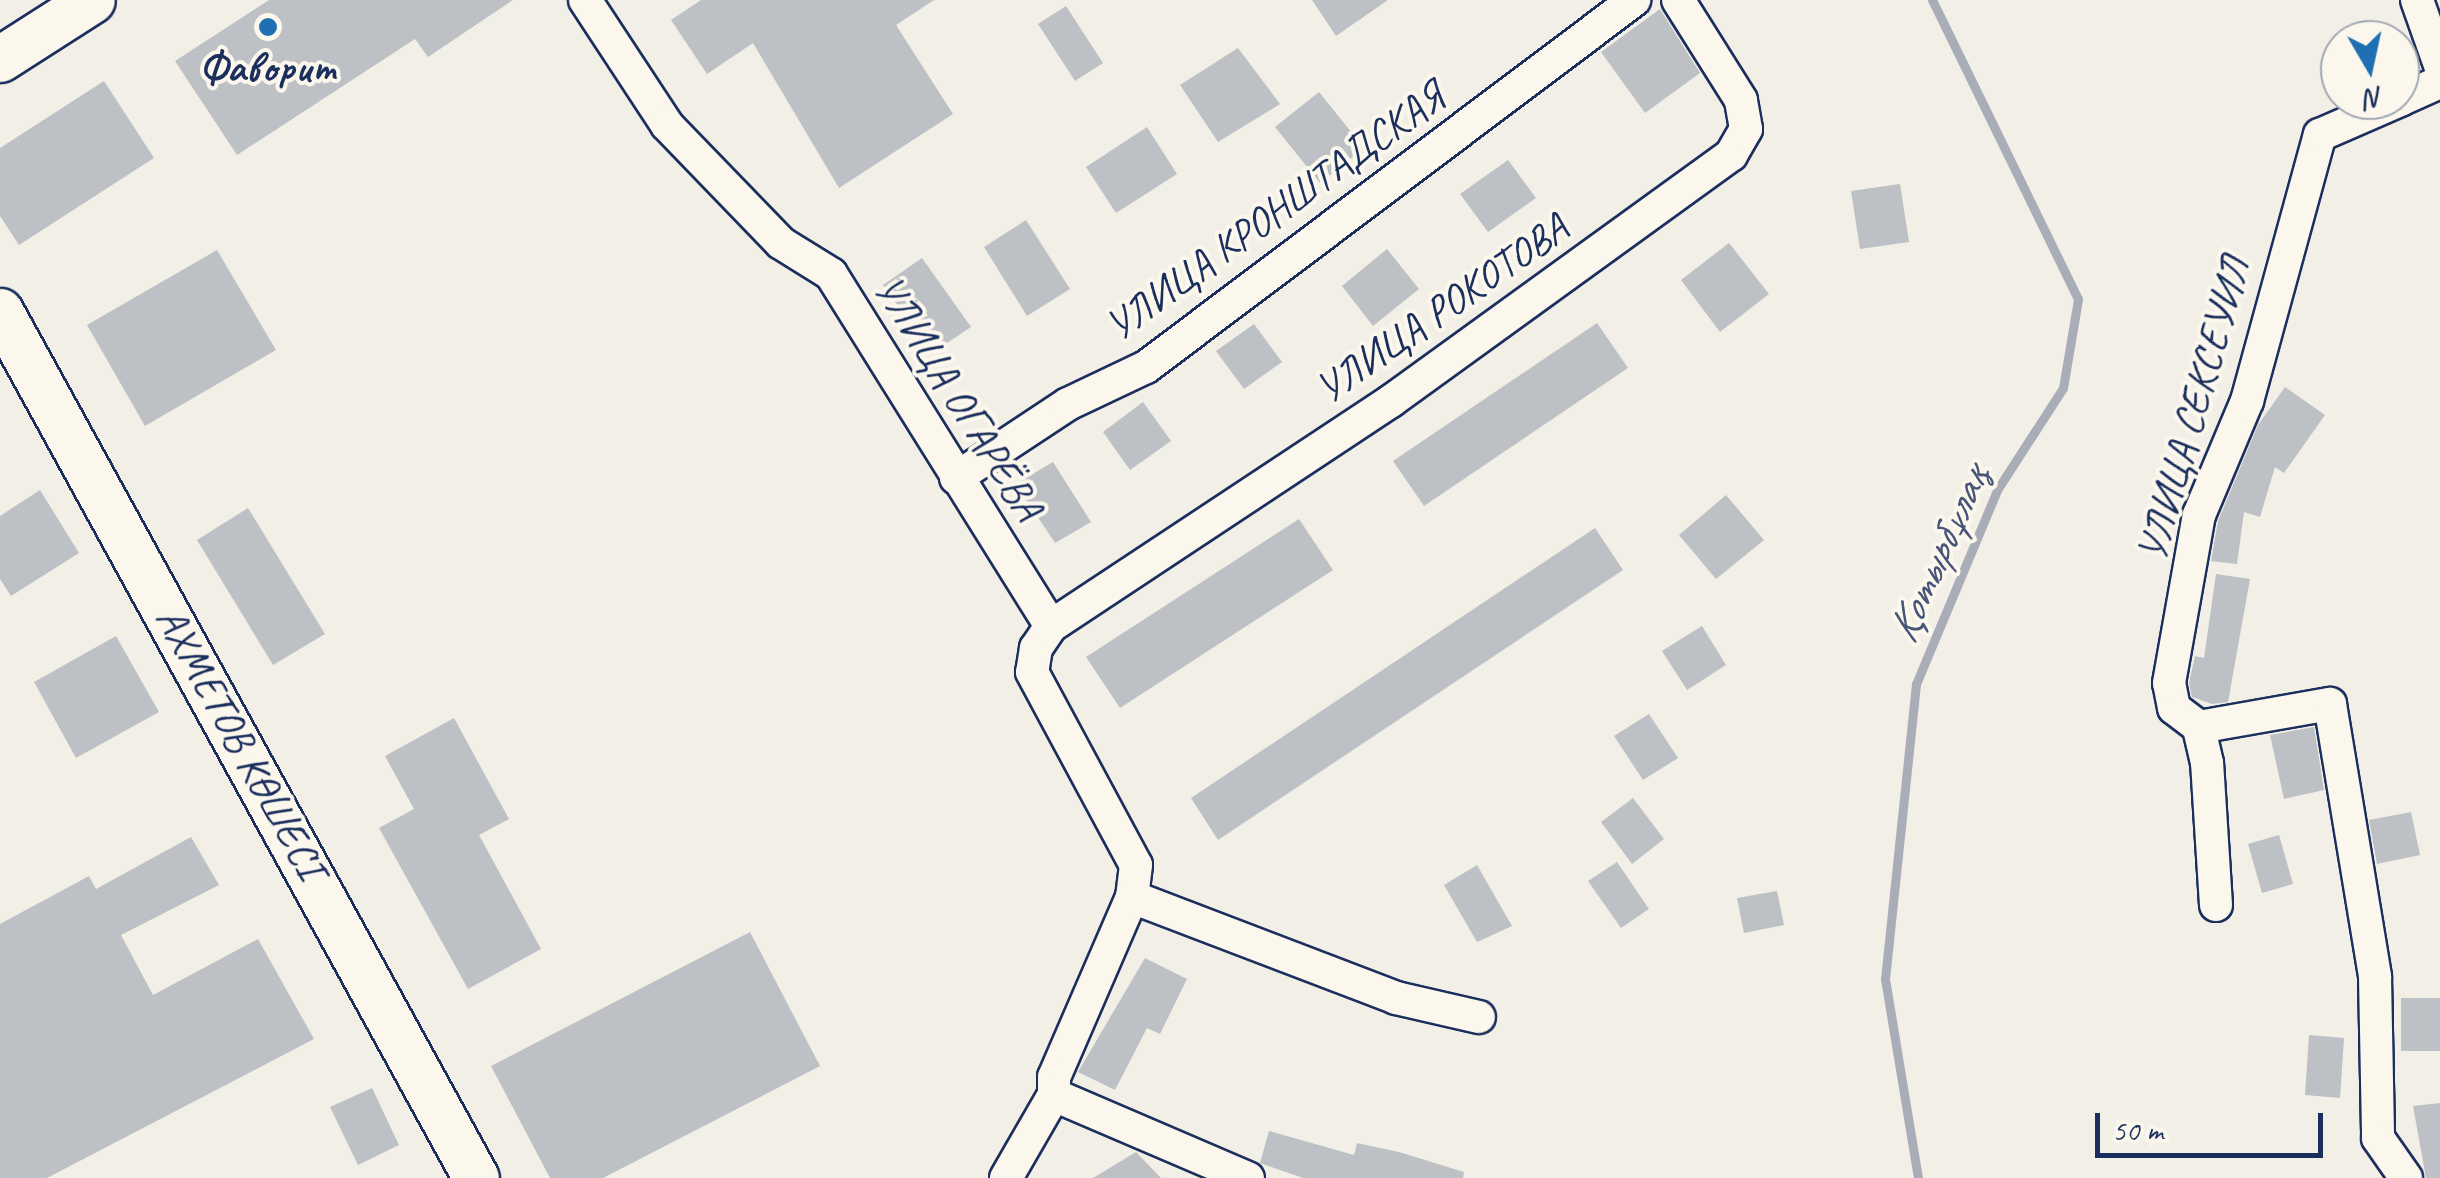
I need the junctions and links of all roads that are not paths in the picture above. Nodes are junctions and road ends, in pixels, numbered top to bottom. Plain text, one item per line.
1 (92, 0) edge
2 (585, 0) edge
3 (1634, 0) edge
4 (1678, 0) edge
5 (2417, 0) edge
6 (0, 59) edge
7 (2440, 65) edge
8 (2354, 120) edge
9 (0, 311) edge
10 (956, 478) junction
11 (1051, 626) junction
12 (2200, 727) junction
13 (1132, 897) junction
14 (2216, 905) dead end
15 (1479, 1017) dead end
16 (1054, 1095) junction
17 (476, 1178) edge
18 (1006, 1178) edge
19 (1248, 1178) edge
20 (2406, 1178) edge

1 - 6 street
2 - 10 street, УЛИЦА ОГАРЁВА
3 - 10 street, УЛИЦА КРОНШТАДСКАЯ
4 - 11 street, УЛИЦА РОКОТОВА
5 - 7 street
8 - 12 street, УЛИЦА СЕКСЕУИЛ
9 - 17 street, АХМЕТОВ КӨШЕСІ
10 - 11 street, УЛИЦА ОГАРЁВА
11 - 13 street
12 - 14 street
12 - 20 street
13 - 15 street
13 - 16 street
16 - 18 street
16 - 19 street

